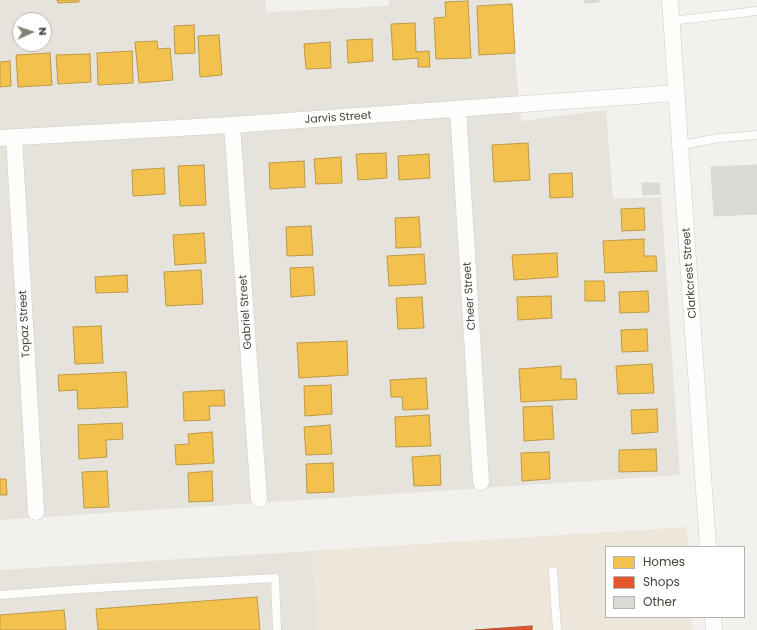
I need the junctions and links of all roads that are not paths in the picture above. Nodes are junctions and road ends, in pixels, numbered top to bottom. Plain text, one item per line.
1 (670, 0) edge
2 (757, 11) edge
3 (672, 21) junction
4 (676, 93) junction
5 (458, 110) junction
6 (232, 125) junction
7 (757, 135) edge
8 (7, 137) edge
9 (681, 145) junction
10 (482, 482) dead end
11 (259, 499) dead end
12 (36, 512) dead end
13 (708, 546) edge
14 (553, 572) dead end
15 (0, 595) edge
16 (713, 618) edge
17 (277, 630) edge
18 (557, 630) edge
19 (714, 630) edge

1 - 3 street, Clarkcrest Street
2 - 3 lane
3 - 4 street, Clarkcrest Street
4 - 5 street, Jarvis Street
4 - 9 street, Clarkcrest Street
5 - 6 street, Jarvis Street
5 - 10 street, Cheer Street
6 - 8 street, Jarvis Street
6 - 11 street, Gabriel Street
7 - 9 lane
8 - 12 street, Topaz Street
9 - 13 street, Clarkcrest Street
14 - 18 lane
15 - 17 lane
16 - 19 street

